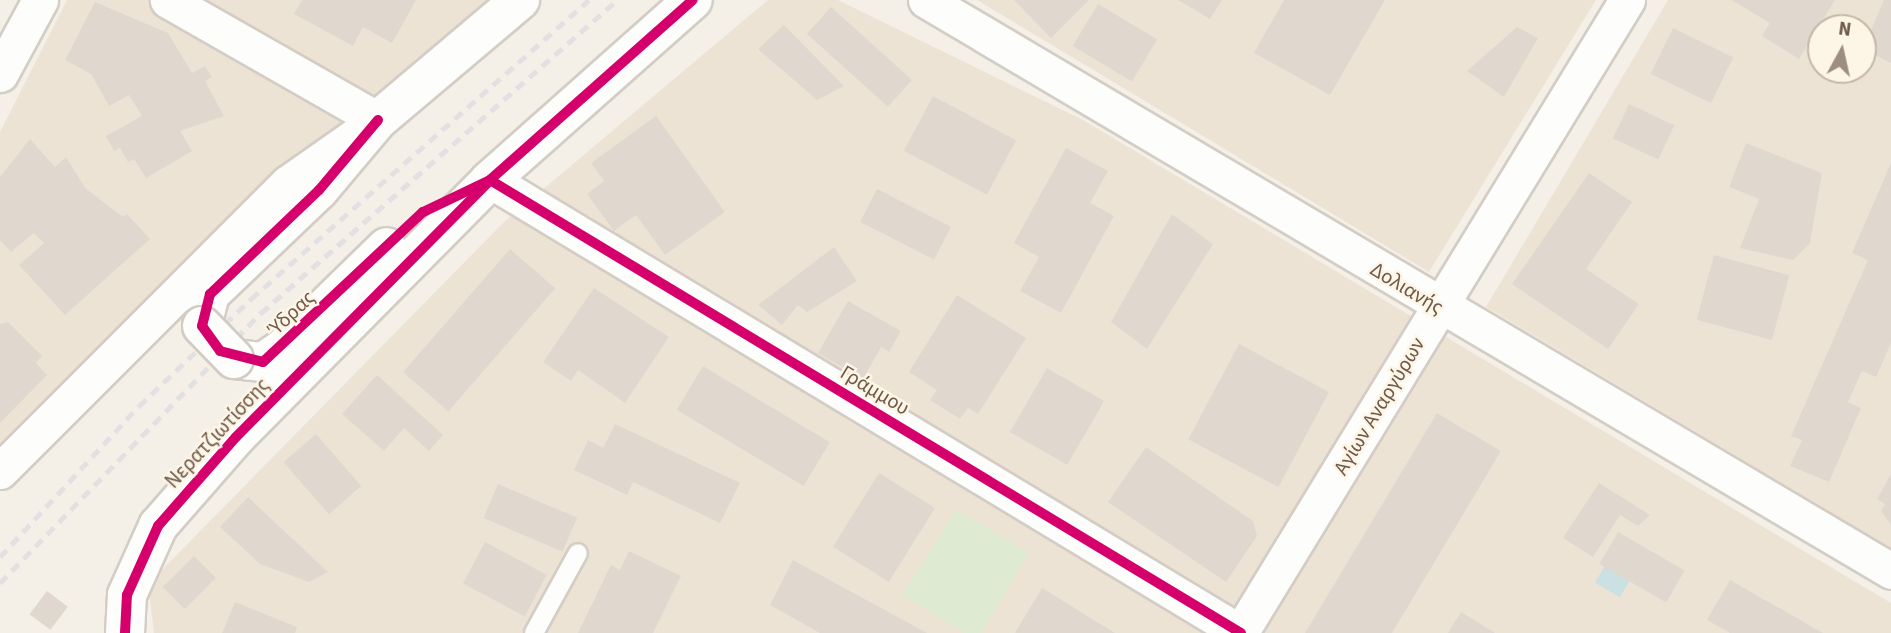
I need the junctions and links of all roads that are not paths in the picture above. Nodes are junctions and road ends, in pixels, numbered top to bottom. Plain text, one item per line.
1 (40, 0) edge
2 (168, 0) edge
3 (520, 0) edge
4 (693, 0) edge
5 (926, 0) edge
6 (1627, 0) edge
7 (0, 74) edge
8 (378, 120) junction
9 (490, 180) junction
10 (1439, 307) junction
11 (0, 471) edge
12 (578, 553) dead end
13 (1891, 571) edge
14 (125, 633) edge
15 (534, 633) edge
16 (1240, 633) edge

1 - 7 street
2 - 8 street
3 - 8 street
4 - 9 street, Νερατζιωτίσσης
5 - 10 street, Δολιανής
6 - 10 street, Αγίων Αναργύρων
8 - 9 street, Ύδρας, bridge
8 - 11 street
9 - 14 street, Νερατζιωτίσσης
9 - 16 street, Γράμμου
10 - 13 street, Δολιανής
10 - 16 street, Αγίων Αναργύρων
12 - 15 lane

